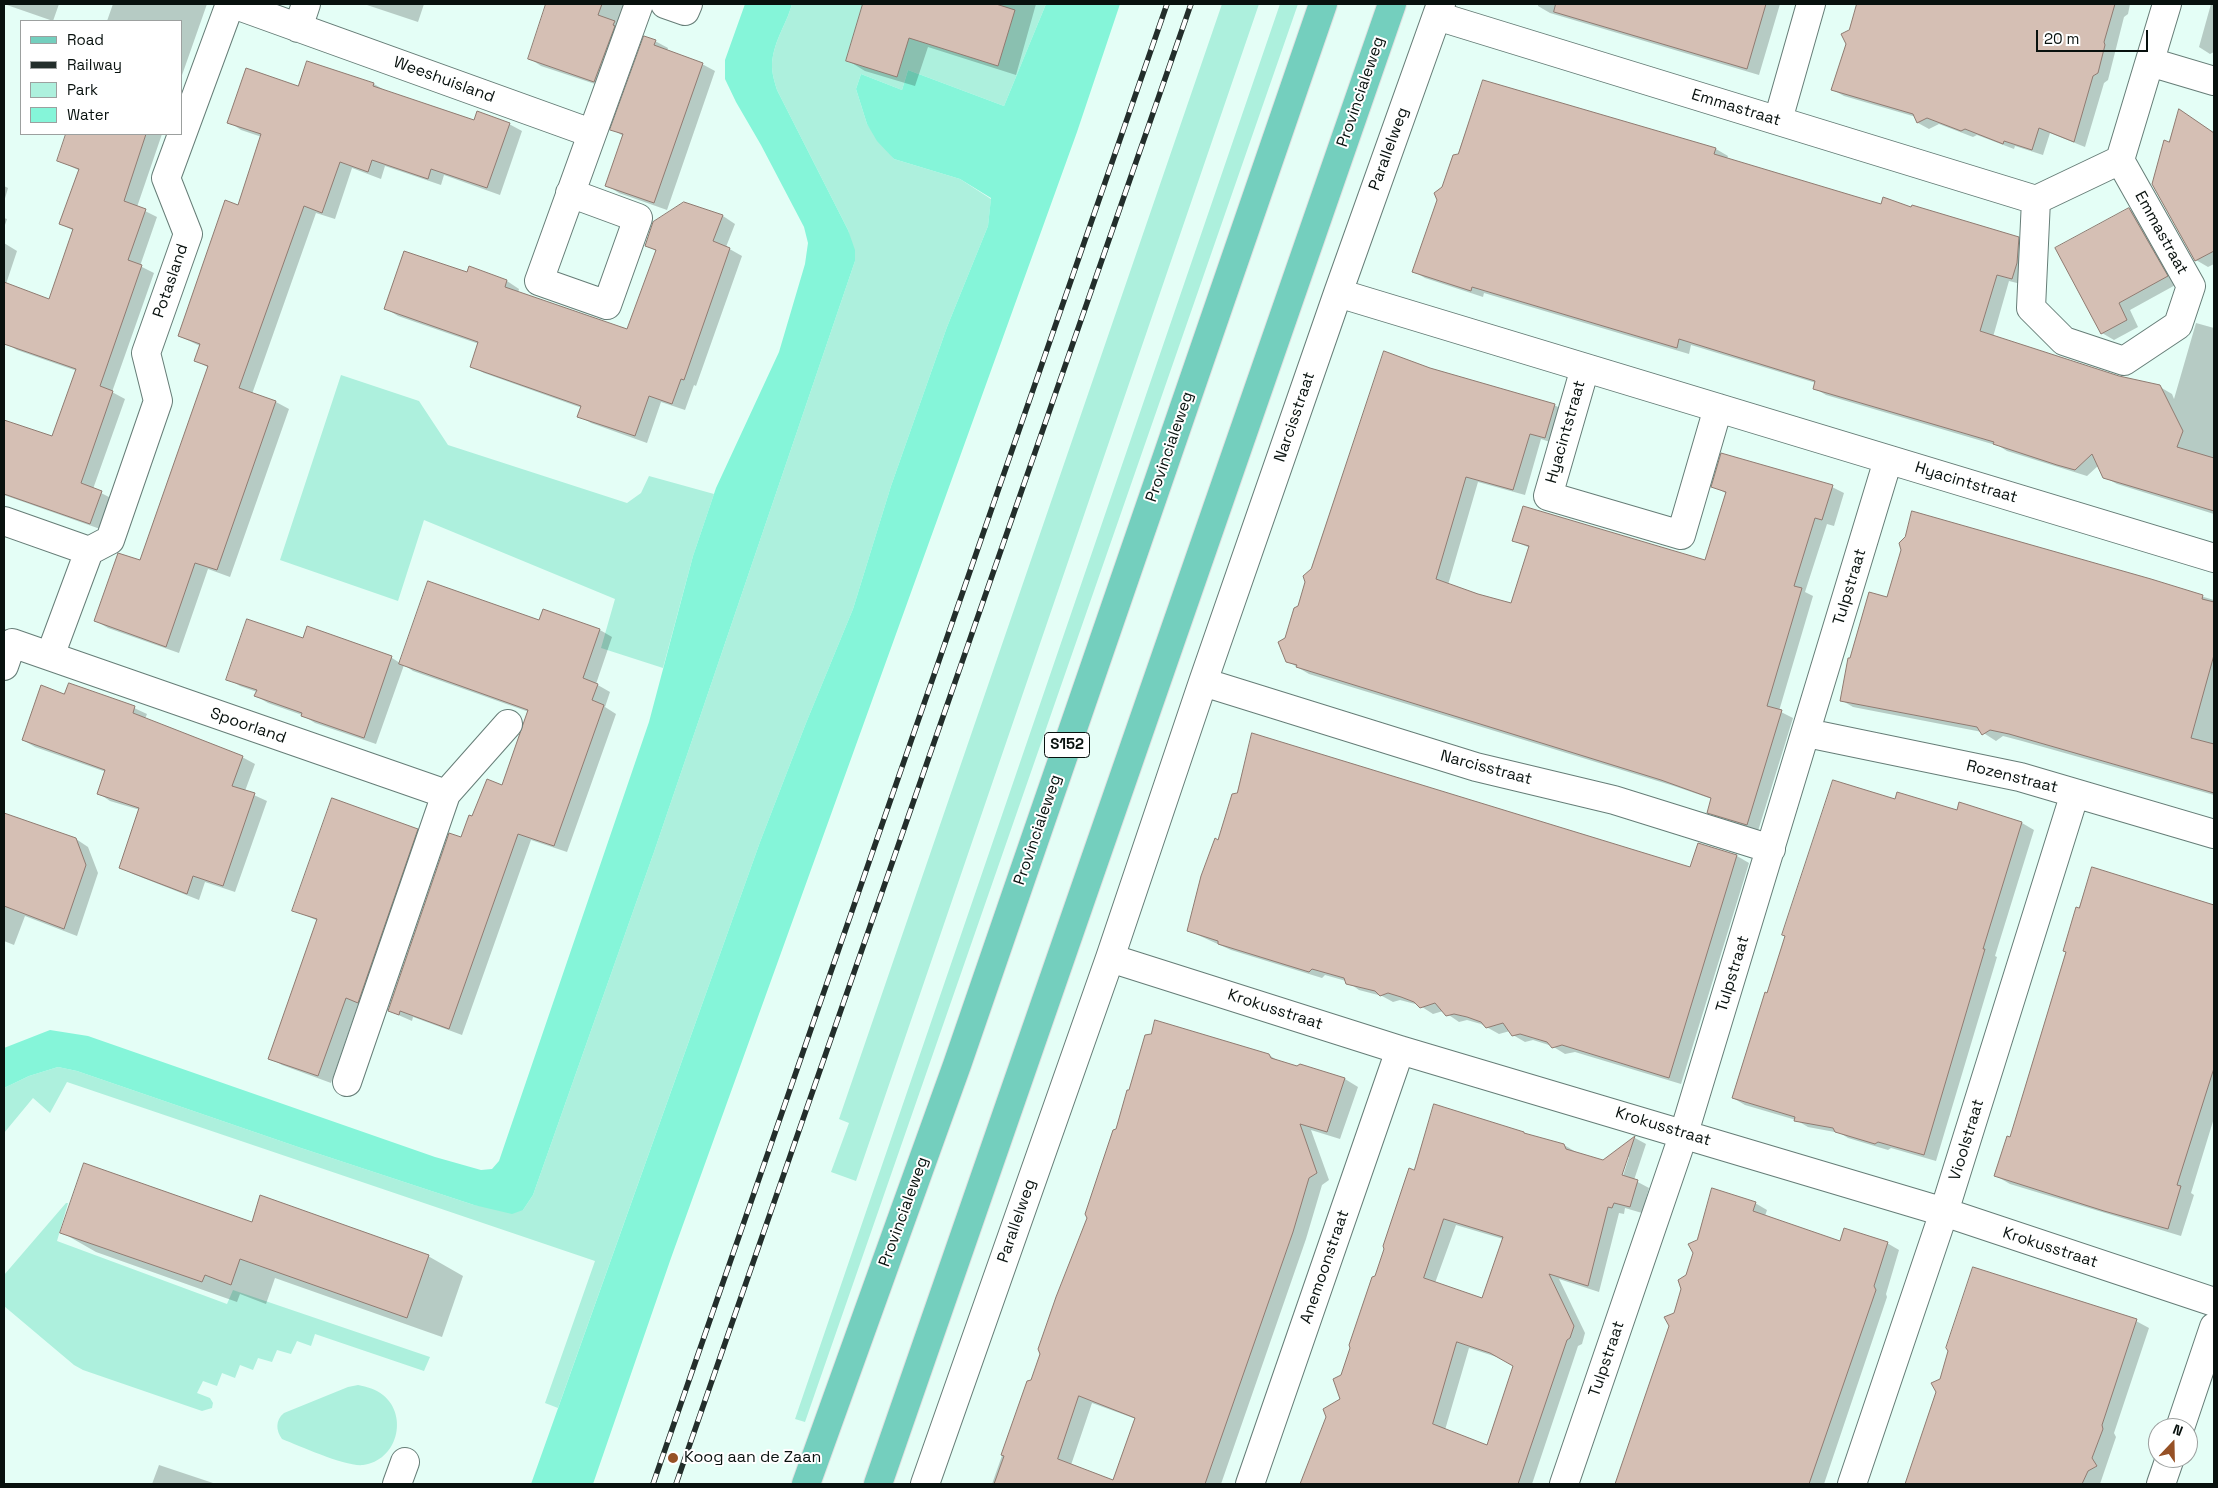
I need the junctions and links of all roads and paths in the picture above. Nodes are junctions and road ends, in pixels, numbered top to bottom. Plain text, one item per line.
1 (232, 4) edge
2 (639, 4) edge
3 (665, 4) edge
4 (688, 4) edge
5 (1323, 4) edge
6 (1392, 4) edge
7 (1811, 4) edge
8 (2168, 4) edge
9 (1439, 10) edge
10 (302, 16) edge
11 (2150, 62) junction
12 (2214, 81) edge
13 (1778, 120) junction
14 (591, 133) junction
15 (2120, 160) junction
16 (570, 193) dead end
17 (2036, 200) junction
18 (1338, 293) junction
19 (1585, 368) junction
20 (1718, 408) junction
21 (1888, 460) junction
22 (4, 521) edge
23 (89, 551) junction
24 (2214, 558) edge
25 (50, 656) junction
26 (4, 666) edge
27 (1203, 682) junction
28 (508, 724) dead end
29 (1807, 733) junction
30 (2075, 793) junction
31 (446, 794) junction
32 (2214, 834) edge
33 (1771, 849) junction
34 (1110, 958) junction
35 (1400, 1050) junction
36 (348, 1082) dead end
37 (1684, 1133) junction
38 (1944, 1212) junction
39 (2214, 1302) edge
40 (2214, 1327) edge
41 (2183, 1418) edge
42 (2167, 1468) edge
43 (806, 1484) edge
44 (878, 1484) edge
45 (925, 1484) edge
46 (1250, 1484) edge
47 (1564, 1484) edge
48 (1852, 1484) edge
49 (2161, 1484) edge

1 - 10 street, Weeshuisland
1 - 23 street, Potasland
2 - 14 street
3 - 4 street
5 - 43 main road, Provincialeweg / S152
6 - 44 main road, Provincialeweg
7 - 13 street
8 - 11 street
9 - 13 street, Emmastraat
9 - 18 street, Parallelweg
10 - 14 street, Weeshuisland
11 - 12 street
11 - 15 street
13 - 17 street, Emmastraat
14 - 16 street
15 - 17 street
15 - 17 street, Emmastraat
18 - 19 street, Hyacintstraat
18 - 27 street, Narcisstraat
19 - 20 street, Hyacintstraat
19 - 20 street, Hyacintstraat
20 - 21 street, Hyacintstraat
21 - 24 street, Hyacintstraat
21 - 29 street, Tulpstraat
22 - 23 street
23 - 25 street
25 - 26 street, Spoorland
25 - 31 street, Spoorland
27 - 33 street, Narcisstraat
27 - 34 street, Narcisstraat
28 - 31 street
29 - 30 street, Rozenstraat
29 - 33 street, Tulpstraat
30 - 32 street, Rozenstraat
30 - 38 street, Vioolstraat
31 - 36 street
33 - 37 street, Tulpstraat
34 - 35 street, Krokusstraat
34 - 45 street, Parallelweg
35 - 37 street, Krokusstraat
35 - 46 street, Anemoonstraat
37 - 38 street, Krokusstraat
37 - 47 street, Tulpstraat
38 - 39 street, Krokusstraat
38 - 48 street, Vioolstraat
40 - 41 street
42 - 49 street

